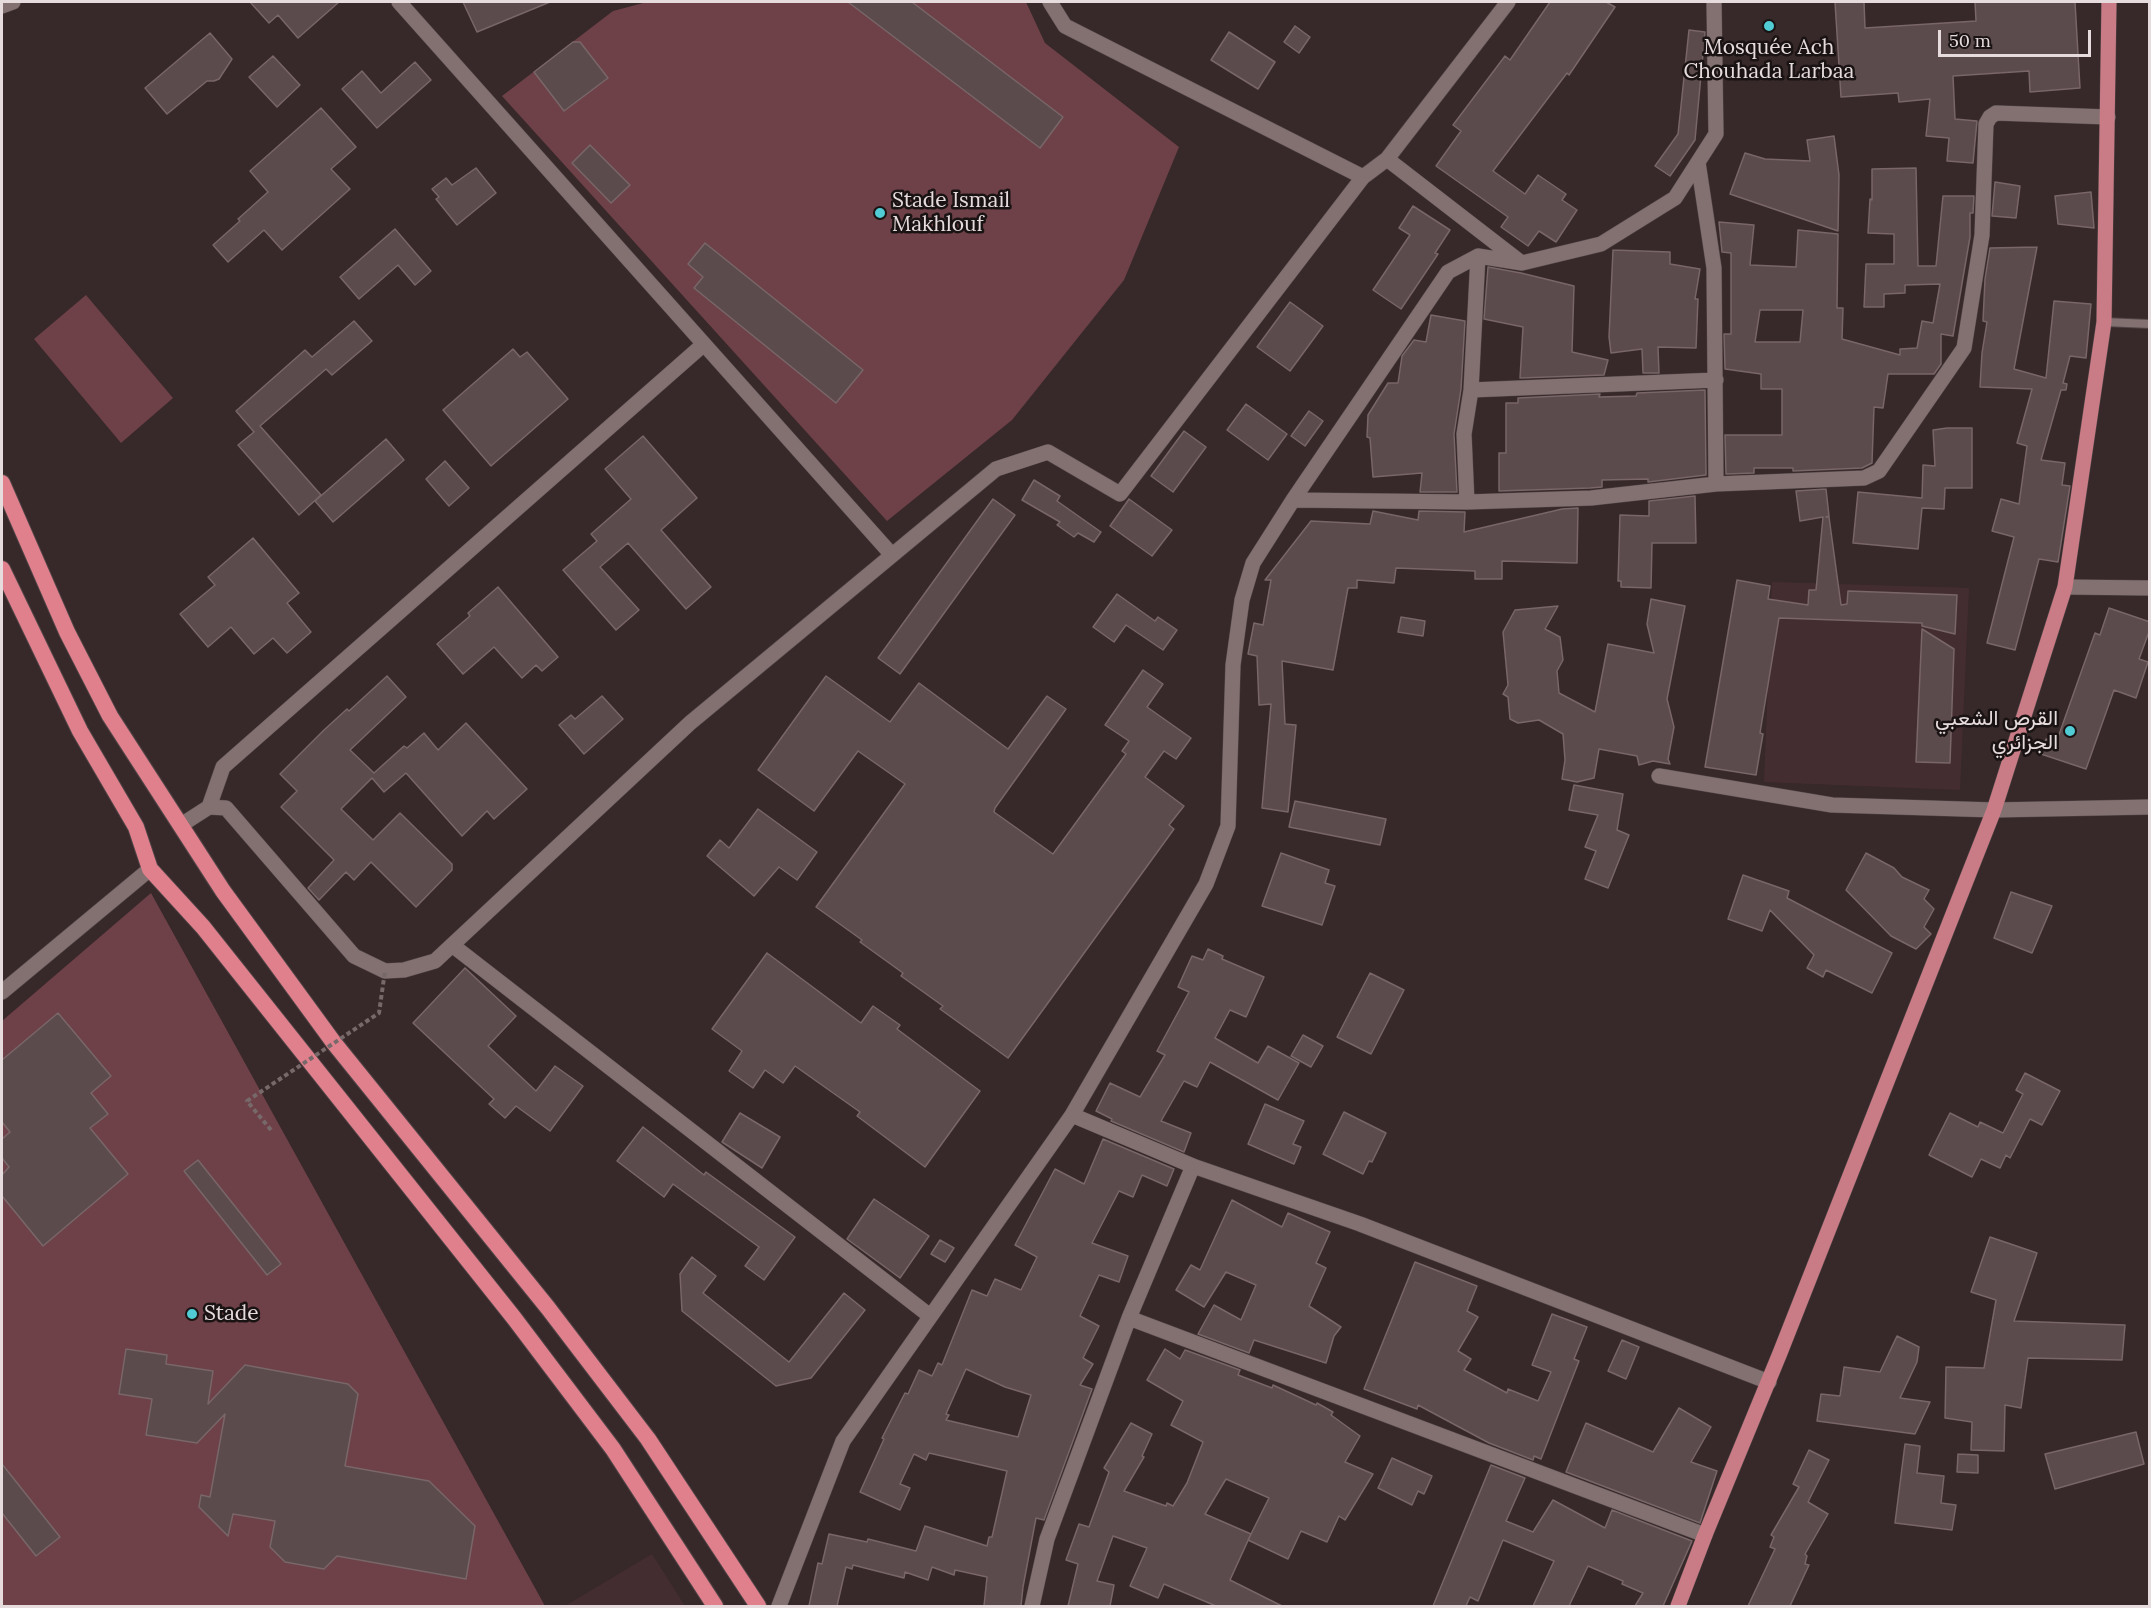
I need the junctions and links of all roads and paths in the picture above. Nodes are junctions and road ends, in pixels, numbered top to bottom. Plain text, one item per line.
1 (13, 2) edge
2 (399, 2) edge
3 (1050, 2) edge
4 (1508, 2) edge
5 (1714, 2) edge
6 (2109, 2) edge
7 (2, 6) edge
8 (2109, 117) junction
9 (1387, 159) junction
10 (1698, 162) junction
11 (1363, 177) junction
12 (1478, 256) junction
13 (1522, 263) junction
14 (2104, 322) junction
15 (2150, 324) edge
16 (704, 344) junction
17 (1716, 380) junction
18 (1471, 390) junction
19 (2, 483) edge
20 (1716, 484) junction
21 (1293, 500) junction
22 (1467, 502) junction
23 (892, 555) junction
24 (2, 569) edge
25 (2065, 587) junction
26 (2150, 588) edge
27 (1659, 776) dead end
28 (209, 807) junction
29 (2150, 807) edge
30 (1994, 810) junction
31 (181, 825) junction
32 (150, 869) junction
33 (452, 945) junction
34 (385, 971) junction
35 (2, 992) edge
36 (1072, 1115) junction
37 (271, 1130) dead end
38 (1194, 1166) junction
39 (930, 1316) junction
40 (1130, 1318) junction
41 (1769, 1382) junction
42 (1705, 1535) junction
43 (715, 1606) edge
44 (758, 1606) edge
45 (779, 1606) edge
46 (1032, 1606) edge
47 (1677, 1606) edge

1 - 7 street
2 - 16 street
3 - 11 street
4 - 9 street
5 - 10 street
6 - 8 main road
8 - 14 main road
8 - 20 street
9 - 11 street
9 - 13 street
10 - 13 street
10 - 17 street
11 - 23 street
12 - 13 street
12 - 18 street
12 - 21 street
14 - 15 lane
14 - 25 main road
16 - 23 street
16 - 28 street
17 - 18 street
17 - 20 street
18 - 22 street
19 - 31 highway
20 - 22 street
21 - 22 street
21 - 36 street
23 - 33 street
24 - 32 highway
25 - 26 street
25 - 30 main road
27 - 30 street
28 - 31 street
28 - 34 street
29 - 30 street
30 - 41 main road
31 - 44 highway
32 - 35 street
32 - 43 highway
33 - 34 street
33 - 39 street
34 - 37 path, bridge
36 - 38 street
36 - 39 street
38 - 40 street
38 - 41 street
39 - 45 street
40 - 42 street
40 - 46 street
41 - 42 main road
42 - 47 main road

